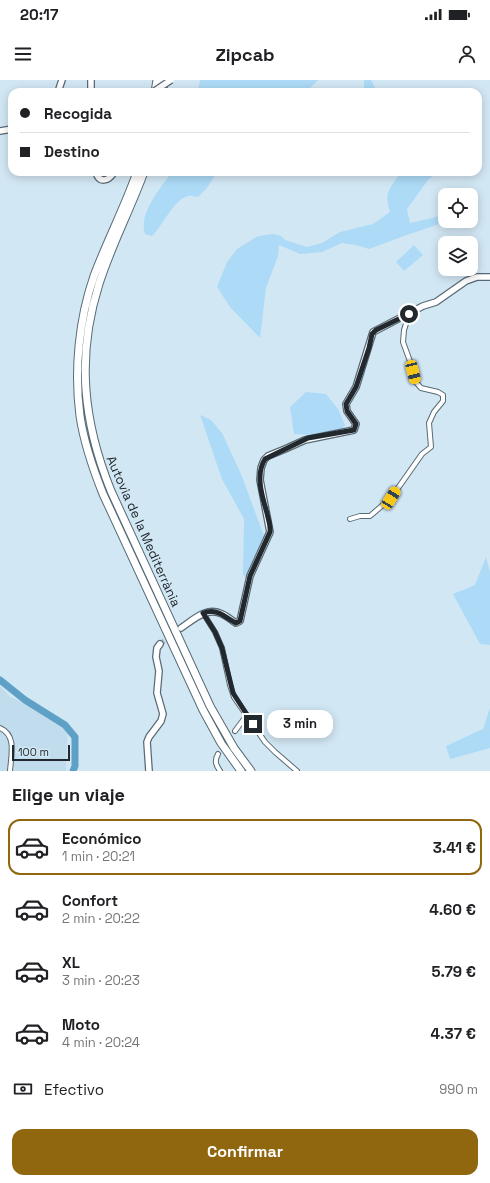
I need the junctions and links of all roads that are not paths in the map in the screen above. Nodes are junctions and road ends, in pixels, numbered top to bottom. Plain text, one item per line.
1 (171, 80) edge
2 (160, 88) edge
3 (98, 176) edge
4 (112, 176) edge
5 (135, 176) edge
6 (142, 176) edge
7 (490, 276) edge
8 (409, 314) junction
9 (82, 361) junction
10 (350, 519) dead end
11 (203, 613) junction
12 (181, 628) tunnel mouth
13 (160, 644) tunnel mouth
14 (247, 715) junction
15 (0, 728) edge
16 (235, 730) dead end
17 (218, 754) dead end
18 (10, 771) edge
19 (150, 771) edge
20 (220, 771) edge
21 (241, 771) edge
22 (251, 771) edge
23 (297, 771) edge

1 - 2 street, bridge
3 - 4 street
5 - 9 highway, Autovia de la Mediterrània
6 - 9 highway, Autovia de la Mediterrània
7 - 8 street
8 - 10 street
8 - 11 street
9 - 21 highway, Autovia de la Mediterrània
9 - 22 highway, Autovia de la Mediterrània
11 - 12 street
11 - 14 street
13 - 19 street
14 - 16 street
14 - 23 street
15 - 18 street
17 - 20 street

